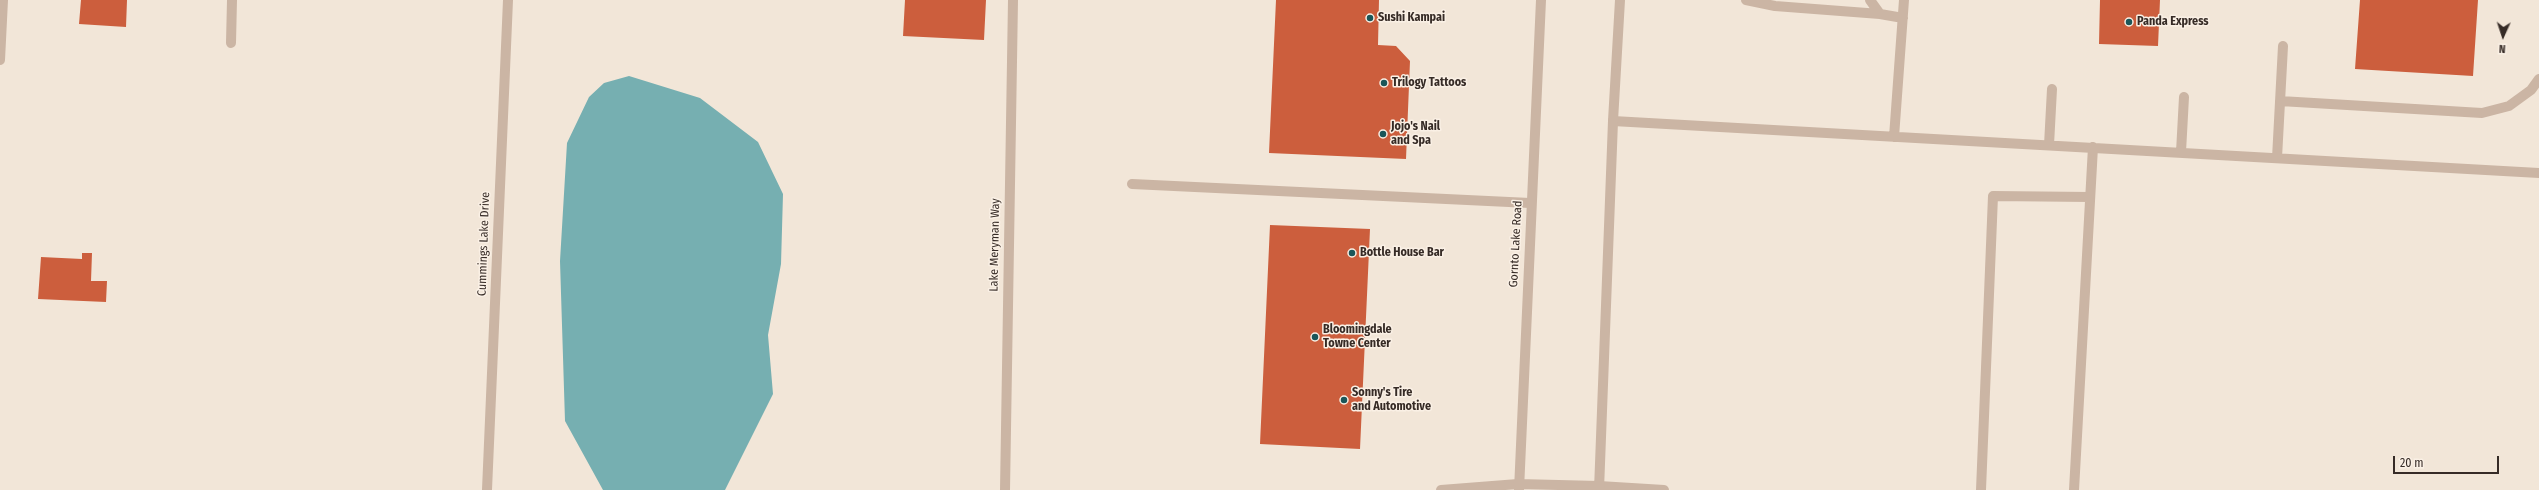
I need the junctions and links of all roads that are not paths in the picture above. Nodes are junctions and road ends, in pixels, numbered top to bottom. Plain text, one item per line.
1 (4, 0) edge
2 (232, 0) edge
3 (508, 0) edge
4 (1013, 0) edge
5 (1541, 0) edge
6 (1620, 0) edge
7 (1746, 0) edge
8 (1870, 0) edge
9 (1904, 0) edge
10 (1880, 14) junction
11 (1903, 18) junction
12 (231, 43) dead end
13 (2283, 46) dead end
14 (0, 60) edge
15 (2539, 78) edge
16 (2052, 89) dead end
17 (2184, 98) dead end
18 (2280, 101) junction
19 (1613, 121) junction
20 (1894, 137) junction
21 (2050, 146) junction
22 (2093, 147) junction
23 (2181, 152) junction
24 (2277, 158) junction
25 (2539, 172) edge
26 (1132, 184) dead end
27 (2090, 197) junction
28 (1530, 203) junction
29 (1519, 487) edge
30 (1599, 488) edge
31 (487, 490) edge
32 (1005, 490) edge
33 (1441, 490) edge
34 (1664, 490) edge
35 (1981, 490) edge
36 (2074, 490) edge

1 - 14 street
2 - 12 street
3 - 31 street, Cummings Lake Drive
4 - 32 street, Lake Meryman Way
5 - 28 street, Gornto Lake Road
6 - 19 street
7 - 10 street
8 - 10 street
9 - 11 street
10 - 11 street
11 - 20 street
13 - 18 street
15 - 18 street
16 - 21 street
17 - 23 street
18 - 24 street
19 - 20 street
19 - 30 street
20 - 21 street
21 - 22 street
22 - 23 street
22 - 27 street
23 - 24 street
24 - 25 street
26 - 28 street
27 - 35 street
27 - 36 street
28 - 29 street, Gornto Lake Road
29 - 30 street
29 - 33 street
30 - 34 street

